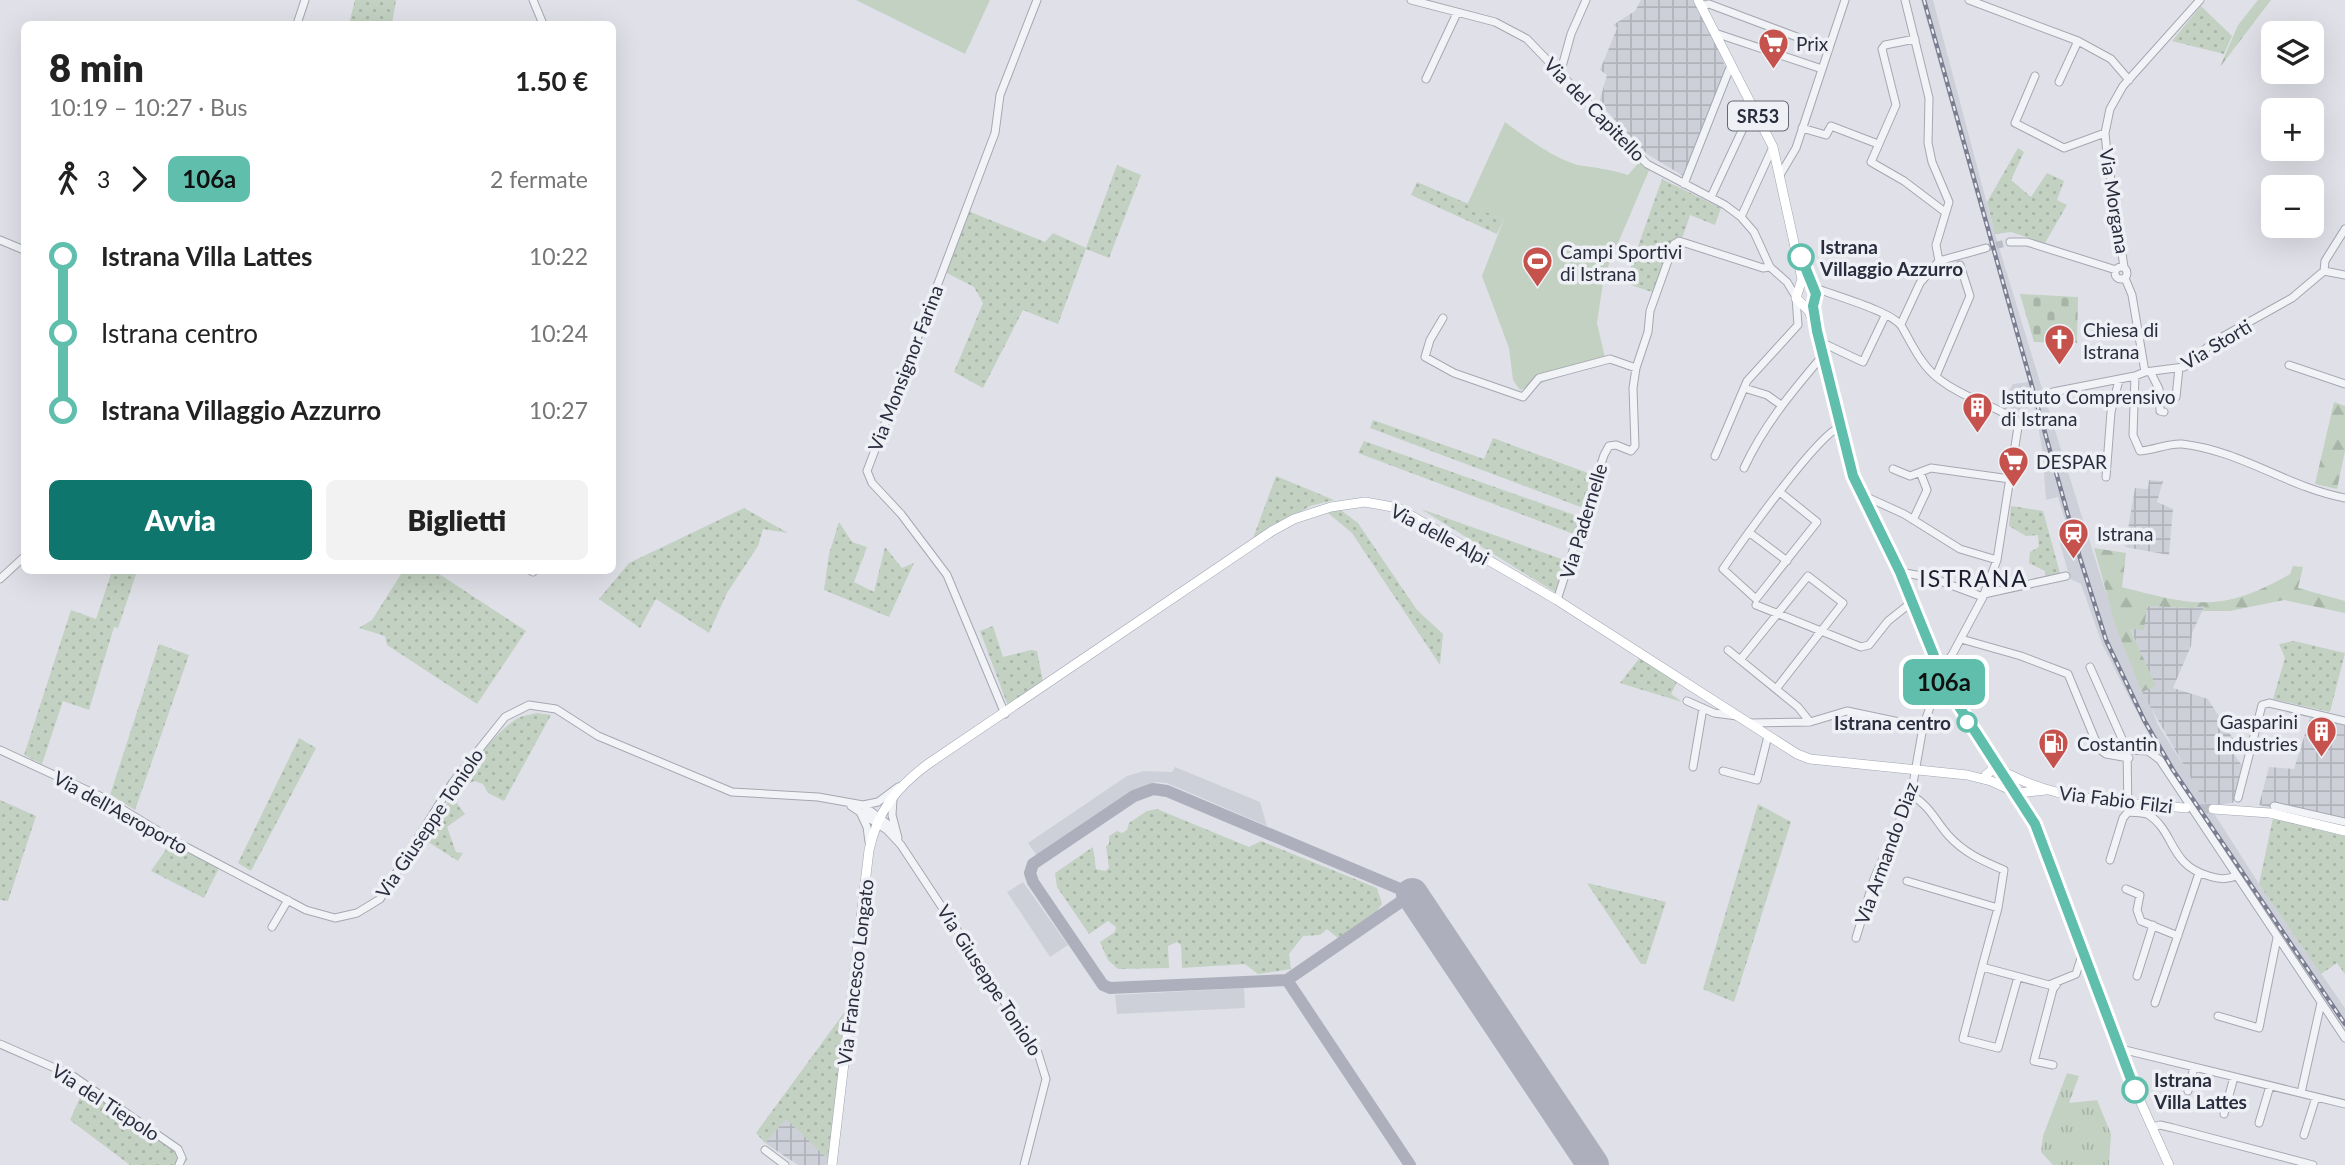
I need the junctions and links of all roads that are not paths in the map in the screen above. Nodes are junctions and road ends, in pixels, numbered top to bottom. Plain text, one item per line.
1 (305, 0) edge
2 (533, 0) edge
3 (1037, 0) edge
4 (1587, 0) edge
5 (1845, 0) edge
6 (1905, 0) edge
7 (1969, 0) edge
8 (2200, 0) edge
9 (1415, 1) edge
10 (1699, 3) edge
11 (1457, 13) junction
12 (298, 21) edge
13 (542, 21) edge
14 (1715, 33) junction
15 (1915, 38) junction
16 (2078, 41) junction
17 (1829, 49) junction
18 (1731, 65) junction
19 (1822, 69) junction
20 (1560, 74) junction
21 (2035, 76) dead end
22 (1426, 79) dead end
23 (2129, 80) junction
24 (2059, 82) dead end
25 (1753, 107) junction
26 (1802, 128) junction
27 (2105, 134) junction
28 (1878, 144) junction
29 (1773, 147) junction
30 (1780, 175) junction
31 (1684, 184) junction
32 (1711, 197) junction
33 (1945, 212) junction
34 (1741, 217) junction
35 (2345, 229) edge
36 (0, 240) edge
37 (1796, 242) junction
38 (2010, 242) tunnel mouth
39 (1986, 248) tunnel mouth
40 (21, 249) edge
41 (1939, 261) junction
42 (1961, 265) dead end
43 (2120, 268) junction
44 (1772, 269) junction
45 (2324, 271) junction
46 (2345, 275) edge
47 (1800, 286) junction
48 (1812, 287) junction
49 (1830, 293) junction
50 (1814, 301) junction
51 (1799, 303) junction
52 (1885, 316) junction
53 (1443, 318) dead end
54 (1901, 324) junction
55 (1817, 331) junction
56 (1821, 345) junction
57 (1825, 358) junction
58 (2289, 365) dead end
59 (1636, 368) junction
60 (2179, 368) junction
61 (2148, 372) junction
62 (1936, 376) junction
63 (2135, 376) junction
64 (2119, 380) junction
65 (2345, 384) edge
66 (1744, 388) junction
67 (2053, 391) dead end
68 (2176, 397) dead end
69 (1781, 405) junction
70 (2164, 412) dead end
71 (1840, 427) junction
72 (1715, 456) dead end
73 (1744, 468) dead end
74 (1893, 469) dead end
75 (1920, 472) junction
76 (2106, 477) dead end
77 (2010, 479) junction
78 (1781, 493) junction
79 (1860, 494) junction
80 (2345, 498) edge
81 (1913, 520) junction
82 (1750, 533) junction
83 (21, 560) edge
84 (1997, 560) junction
85 (1787, 561) junction
86 (1900, 572) junction
87 (2066, 576) dead end
88 (0, 579) edge
89 (1984, 595) junction
90 (1557, 600) junction
91 (1912, 602) junction
92 (1756, 606) dead end
93 (1779, 613) junction
94 (1900, 613) junction
95 (1917, 614) junction
96 (1821, 630) junction
97 (1961, 639) junction
98 (1728, 650) dead end
99 (1740, 660) junction
100 (2090, 667) dead end
101 (1941, 677) junction
102 (1776, 689) junction
103 (1686, 701) dead end
104 (1955, 702) junction
105 (1703, 708) junction
106 (1005, 714) junction
107 (1738, 716) junction
108 (2345, 721) edge
109 (1810, 722) junction
110 (1749, 723) junction
111 (1923, 727) junction
112 (1768, 736) junction
113 (0, 750) edge
114 (2128, 754) junction
115 (13, 757) junction
116 (1992, 757) junction
117 (0, 759) edge
118 (1693, 767) dead end
119 (1916, 768) junction
120 (1723, 771) dead end
121 (2004, 772) junction
122 (1985, 778) junction
123 (899, 787) junction
124 (2032, 789) junction
125 (2017, 793) junction
126 (1911, 795) junction
127 (2238, 798) dead end
128 (2274, 806) dead end
129 (2127, 808) junction
130 (2186, 808) tunnel mouth
131 (861, 809) junction
132 (2213, 809) tunnel mouth
133 (2030, 814) junction
134 (877, 819) junction
135 (2345, 822) edge
136 (885, 829) junction
137 (2345, 831) edge
138 (897, 835) junction
139 (872, 836) junction
140 (901, 845) junction
141 (869, 849) junction
142 (2110, 860) dead end
143 (2199, 873) junction
144 (241, 875) joint
145 (2236, 876) junction
146 (1907, 881) dead end
147 (2126, 888) dead end
148 (288, 900) junction
149 (1998, 908) junction
150 (2153, 925) junction
151 (272, 927) dead end
152 (2178, 936) junction
153 (1856, 938) dead end
154 (2277, 938) junction
155 (1982, 967) junction
156 (2083, 972) junction
157 (2137, 976) dead end
158 (2018, 977) junction
159 (2057, 984) junction
160 (2155, 1003) dead end
161 (2321, 1003) junction
162 (2218, 1016) dead end
163 (2345, 1038) edge
164 (0, 1044) edge
165 (2117, 1048) junction
166 (2053, 1065) dead end
167 (2194, 1067) junction
168 (2234, 1077) junction
169 (2270, 1086) junction
170 (2188, 1091) dead end
171 (2301, 1093) junction
172 (2316, 1097) junction
173 (2345, 1104) edge
174 (2224, 1114) dead end
175 (2259, 1124) dead end
176 (2152, 1127) junction
177 (2304, 1135) dead end
178 (765, 1150) dead end
179 (179, 1165) edge
180 (785, 1165) edge
181 (832, 1165) edge
182 (1024, 1165) edge
183 (2169, 1165) edge
184 (2313, 1165) edge

1 - 12 street
2 - 13 street
3 - 106 street, Via Monsignor Farina
4 - 20 street
5 - 17 street
6 - 15 street
7 - 16 street
8 - 23 street, Via Morgana
9 - 11 street, Via del Capitello
10 - 14 main road, SR53
10 - 17 street
11 - 20 street, Via del Capitello
11 - 22 street
14 - 18 main road, SR53
14 - 19 street
15 - 28 street
15 - 33 street
16 - 23 street
16 - 24 street
17 - 19 street
18 - 25 main road, SR53
18 - 31 street
19 - 26 street
20 - 31 street, Via del Capitello
21 - 27 street
23 - 27 street, Via Morgana
25 - 29 main road, SR53
25 - 32 street
26 - 28 street
26 - 30 street
27 - 43 street, Via Morgana
28 - 33 street
29 - 30 main road, SR53
29 - 34 street
30 - 37 main road, SR53
31 - 32 street, Via del Capitello
32 - 34 street, Via del Capitello
33 - 41 street
34 - 44 street, Via del Capitello
35 - 45 street
36 - 40 street
37 - 47 main road
37 - 48 main road
38 - 43 street
39 - 41 street
41 - 54 street
42 - 62 street
43 - 61 street, Via Morgana
44 - 47 street
44 - 51 street, Via del Capitello
44 - 59 street, Via Padernelle
45 - 46 street
45 - 60 street, Via Storti
47 - 48 main road
47 - 51 main road
48 - 49 street
48 - 50 main road
49 - 50 street
49 - 52 street
50 - 51 main road
50 - 55 main road
51 - 55 main road
51 - 66 street
52 - 54 street
52 - 56 street
53 - 59 street
54 - 62 street
55 - 56 main road
56 - 57 main road
57 - 69 street
57 - 71 main road
58 - 65 street
59 - 90 street, Via Padernelle
60 - 61 street, Via Storti
60 - 68 street
61 - 63 street, Via Storti
61 - 70 street, Via Morgana
62 - 77 street, Via Armando Diaz
63 - 64 street, Via Storti
63 - 80 street
64 - 67 street, Via Storti
64 - 76 street
66 - 69 street
66 - 72 street
69 - 73 street
71 - 78 street
71 - 79 main road
74 - 75 street
75 - 77 street
75 - 81 street
77 - 84 street, Via Armando Diaz
78 - 82 street
78 - 85 street
79 - 81 street
79 - 86 main road
81 - 84 street
82 - 85 street
82 - 85 street
83 - 88 street
84 - 89 street, Via Armando Diaz
86 - 89 street
86 - 91 main road
87 - 89 street
89 - 97 street, Via Armando Diaz
90 - 106 main road, Via delle Alpi
90 - 107 main road, Via delle Alpi
91 - 94 street
91 - 95 main road
92 - 93 street
93 - 96 street
93 - 96 street
93 - 99 street
94 - 95 street
94 - 96 street
95 - 101 main road
96 - 102 street
97 - 101 street, Via Armando Diaz
97 - 114 street
98 - 99 street
99 - 102 street
100 - 114 street
101 - 104 main road
101 - 111 street, Via Armando Diaz
102 - 109 street
103 - 105 street
104 - 116 main road
104 - 121 main road
105 - 107 street
105 - 118 street
106 - 123 main road, Via delle Alpi
107 - 110 main road, Via delle Alpi
108 - 127 street
109 - 110 street
109 - 111 street
110 - 112 main road, Via delle Alpi
111 - 119 street, Via Armando Diaz
112 - 119 main road, Via delle Alpi
112 - 120 street
113 - 115 street, Via dell'Aeroporto
114 - 129 street
114 - 145 street
115 - 117 street
115 - 144 street, Via dell'Aeroporto
116 - 121 main road
116 - 122 main road
119 - 122 main road, Via delle Alpi
119 - 126 street, Via Armando Diaz
121 - 122 main road
121 - 124 main road, Via Fabio Filzi
121 - 125 main road
122 - 125 main road
123 - 131 street
123 - 134 main road, Via Francesco Longato
123 - 138 street, Via Giuseppe Toniolo
124 - 125 main road
124 - 129 main road, Via Fabio Filzi
124 - 133 main road, Via Fabio Filzi
125 - 133 main road
126 - 149 street
126 - 153 street, Via Armando Diaz
128 - 135 street
129 - 130 main road, Via Fabio Filzi
129 - 142 street
129 - 143 street
131 - 134 street, Via Giuseppe Toniolo
131 - 141 street
131 - 148 street, Via Giuseppe Toniolo
132 - 137 main road
133 - 156 main road
134 - 136 street, Via Giuseppe Toniolo
134 - 138 street
134 - 139 main road, Via Francesco Longato
136 - 139 street
136 - 140 street, Via Giuseppe Toniolo
138 - 140 street, Via Giuseppe Toniolo
139 - 141 main road, Via Francesco Longato
140 - 182 street, Via Giuseppe Toniolo
141 - 181 main road, Via Francesco Longato
143 - 145 street
143 - 152 street
144 - 148 street, Via Giuseppe Toniolo
145 - 154 street
146 - 149 street
147 - 150 street
148 - 151 street
149 - 155 street
150 - 152 street
150 - 157 street
152 - 160 street
154 - 161 street
154 - 162 street
155 - 158 street
155 - 158 street
156 - 159 street
156 - 165 main road
158 - 159 street
159 - 166 street
161 - 163 street
161 - 171 street
164 - 179 street, Via del Tiepolo
165 - 167 street
165 - 176 main road
167 - 168 street
167 - 170 street
168 - 169 street
168 - 174 street
169 - 171 street
169 - 175 street
171 - 172 street
172 - 173 street
172 - 177 street
176 - 183 main road
176 - 184 street
178 - 180 street

